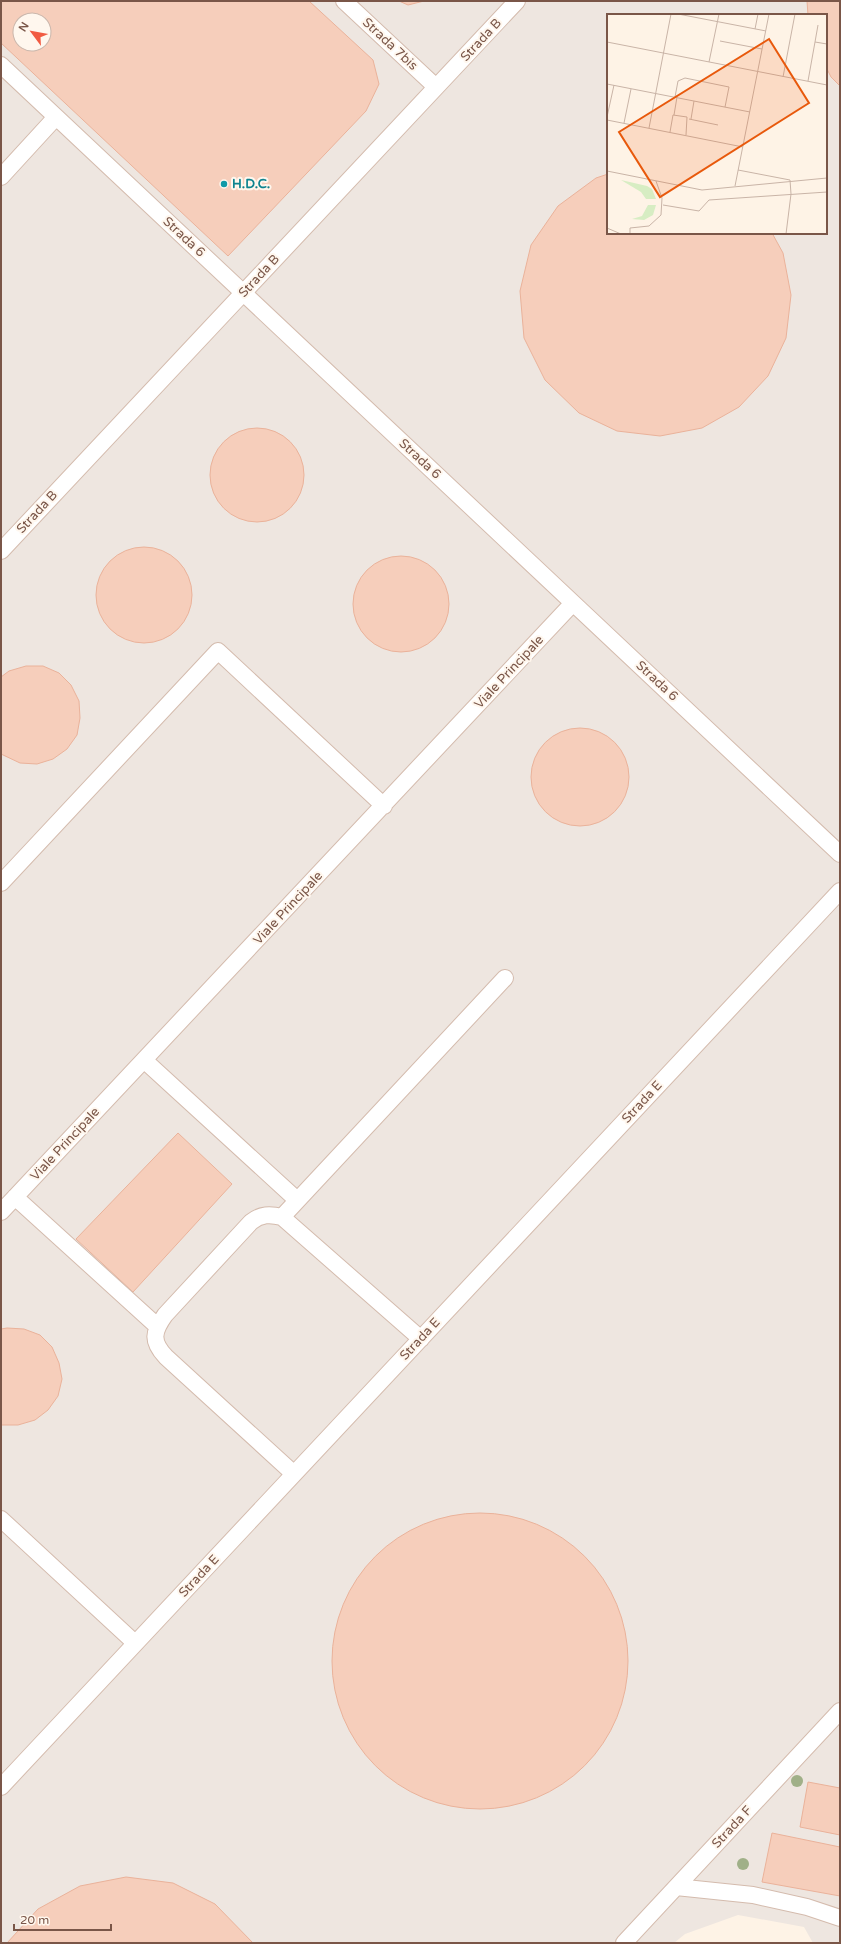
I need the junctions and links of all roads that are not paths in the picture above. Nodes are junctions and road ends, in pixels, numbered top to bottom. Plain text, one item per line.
1 (344, 1) edge
2 (517, 1) edge
3 (1, 65) edge
4 (436, 87) junction
5 (56, 117) junction
6 (1, 177) edge
7 (243, 292) junction
8 (1, 551) edge
9 (573, 603) junction
10 (384, 806) junction
11 (840, 854) edge
12 (1, 883) edge
13 (840, 891) edge
14 (505, 978) dead end
15 (144, 1060) junction
16 (15, 1197) junction
17 (298, 1200) junction
18 (1, 1212) edge
19 (282, 1217) junction
20 (157, 1326) junction
21 (421, 1339) junction
22 (294, 1474) junction
23 (1, 1519) edge
24 (136, 1644) junction
25 (840, 1711) edge
26 (1, 1787) edge
27 (676, 1887) junction
28 (840, 1918) edge
29 (624, 1943) edge

1 - 4 lane, Strada 7bis
2 - 4 lane, Strada B
3 - 5 lane, Strada 6
4 - 7 lane, Strada B
5 - 6 lane
5 - 7 lane, Strada 6
7 - 8 lane, Strada B
7 - 9 lane, Strada 6
9 - 10 lane, Viale Principale
9 - 11 lane, Strada 6
10 - 12 lane
10 - 15 lane, Viale Principale
13 - 21 lane, Strada E
14 - 17 lane
15 - 16 lane, Viale Principale
15 - 17 lane
16 - 18 lane, Viale Principale
16 - 20 lane
17 - 19 lane
19 - 20 lane
19 - 21 lane
20 - 22 lane
21 - 22 lane, Strada E
22 - 24 lane, Strada E
23 - 24 lane
24 - 26 lane, Strada E
25 - 27 lane, Strada F
27 - 28 lane
27 - 29 lane, Strada F

